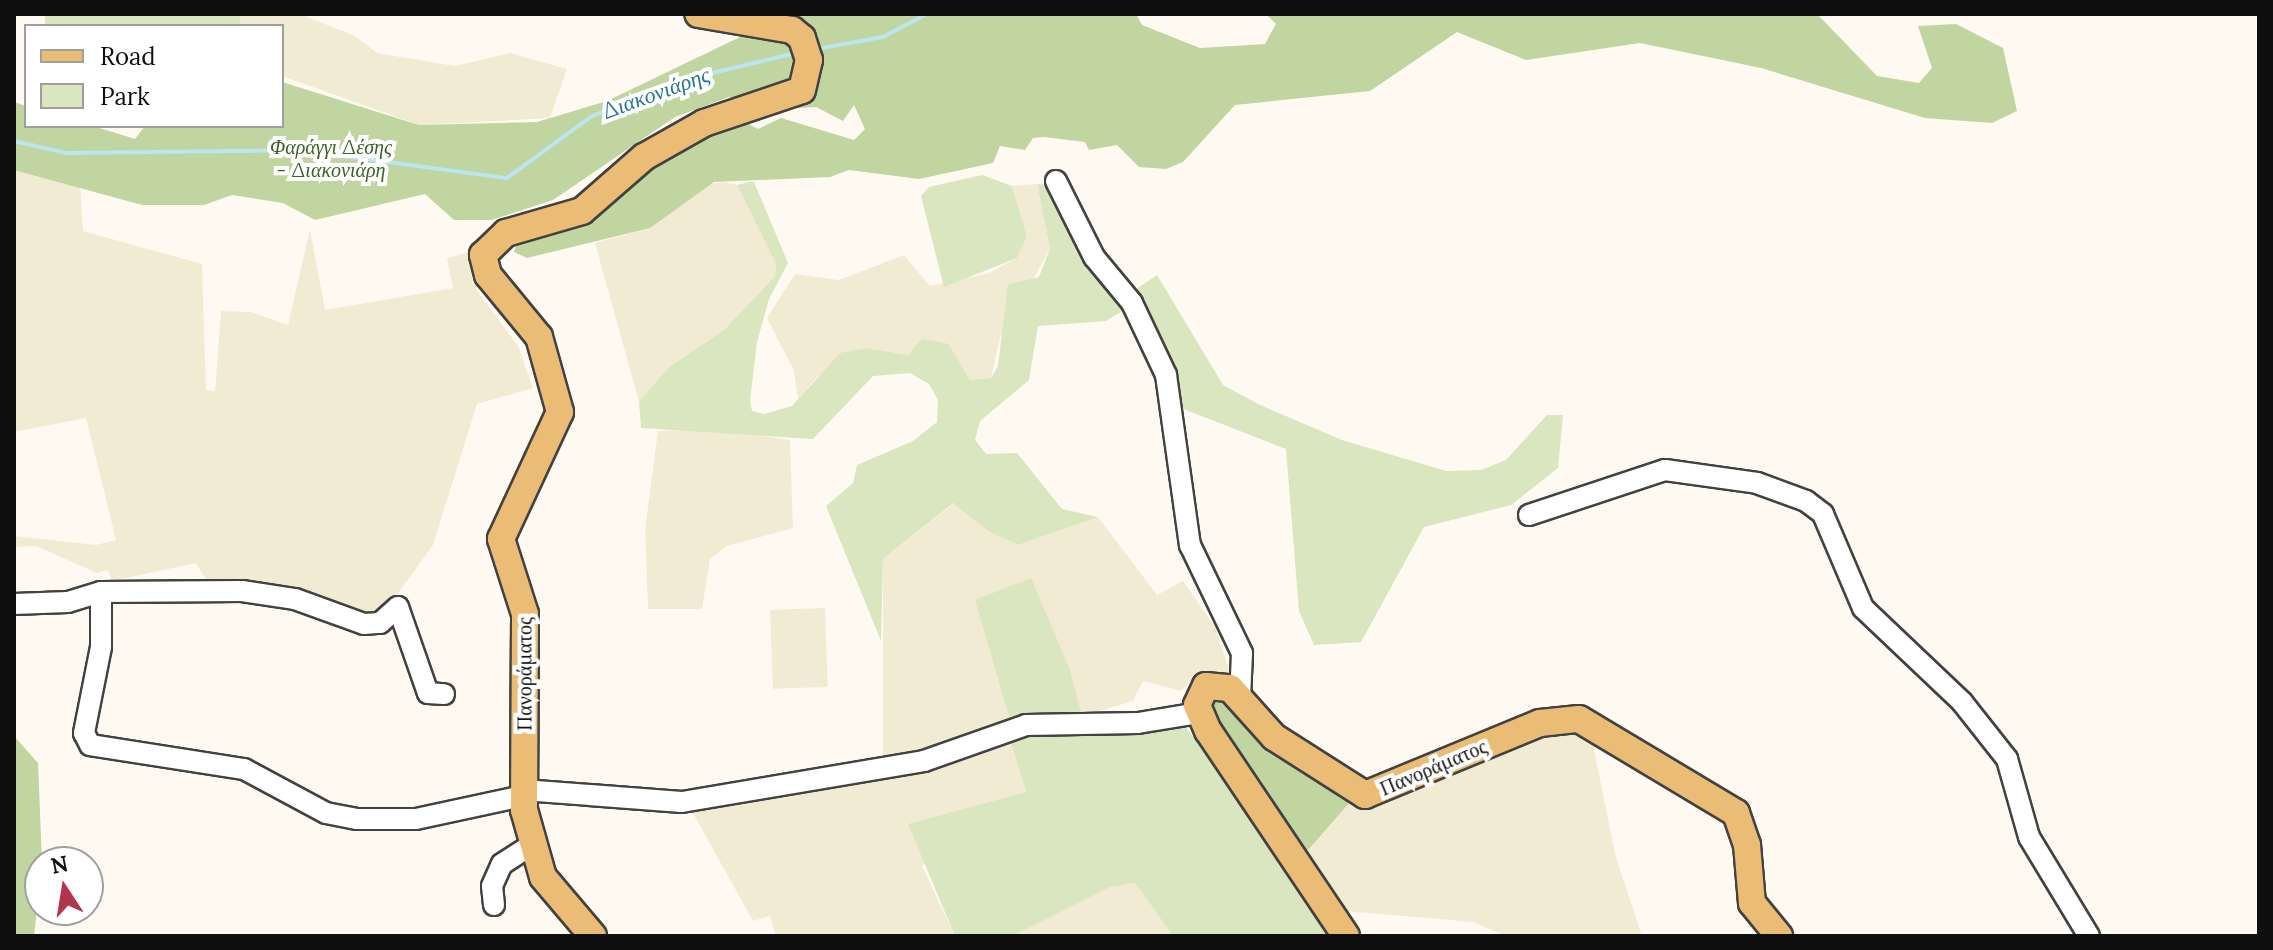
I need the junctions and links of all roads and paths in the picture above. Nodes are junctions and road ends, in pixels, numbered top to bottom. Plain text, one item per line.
1 (698, 14) edge
2 (1056, 181) dead end
3 (1529, 515) dead end
4 (101, 592) junction
5 (14, 604) edge
6 (444, 694) dead end
7 (1240, 698) junction
8 (1199, 713) junction
9 (522, 793) junction
10 (533, 844) junction
11 (494, 905) dead end
12 (593, 936) edge
13 (1346, 936) edge
14 (1779, 936) edge
15 (2089, 936) edge

1 - 9 main road, Πανοράματος
2 - 7 street
3 - 15 street
4 - 5 street
4 - 6 street
4 - 9 street
7 - 8 main road
7 - 14 main road, Πανοράματος
8 - 9 street
8 - 13 main road
9 - 10 main road, Πανοράματος
10 - 11 street
10 - 12 main road, Πανοράματος

